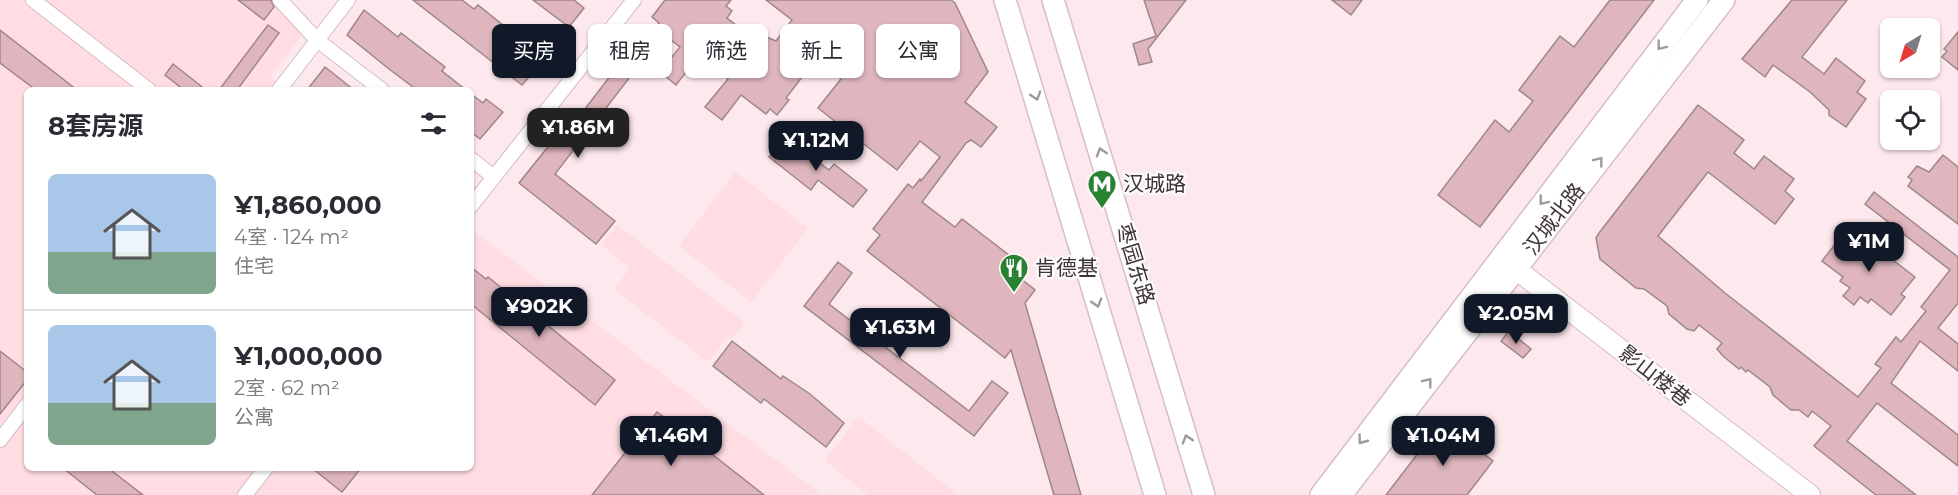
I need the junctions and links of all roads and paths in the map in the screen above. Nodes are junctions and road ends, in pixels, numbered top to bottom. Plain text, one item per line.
1 (33, 0) edge
2 (280, 0) edge
3 (348, 0) edge
4 (634, 0) edge
5 (1005, 0) edge
6 (1053, 0) edge
7 (1697, 0) edge
8 (1724, 0) edge
9 (317, 40) junction
10 (145, 87) edge
11 (281, 87) edge
12 (378, 87) edge
13 (474, 161) edge
14 (494, 177) junction
15 (474, 202) edge
16 (1508, 263) junction
17 (24, 409) edge
18 (0, 440) edge
19 (264, 471) edge
20 (245, 495) edge
21 (1155, 495) edge
22 (1204, 495) edge
23 (1321, 495) edge
24 (1341, 495) edge
25 (1810, 495) edge

1 - 10 street
2 - 9 street
3 - 9 street
4 - 14 street
5 -> 21 main road
22 -> 6 main road, 枣园东路
7 -> 16 main road, 汉城北路
16 -> 8 main road, 汉城北路
9 - 11 street
9 - 12 street
13 - 14 street
14 - 15 street
16 -> 23 main road, 汉城北路
24 -> 16 main road, 汉城北路
16 - 25 street, 影山楼巷
17 - 18 street
19 - 20 street

